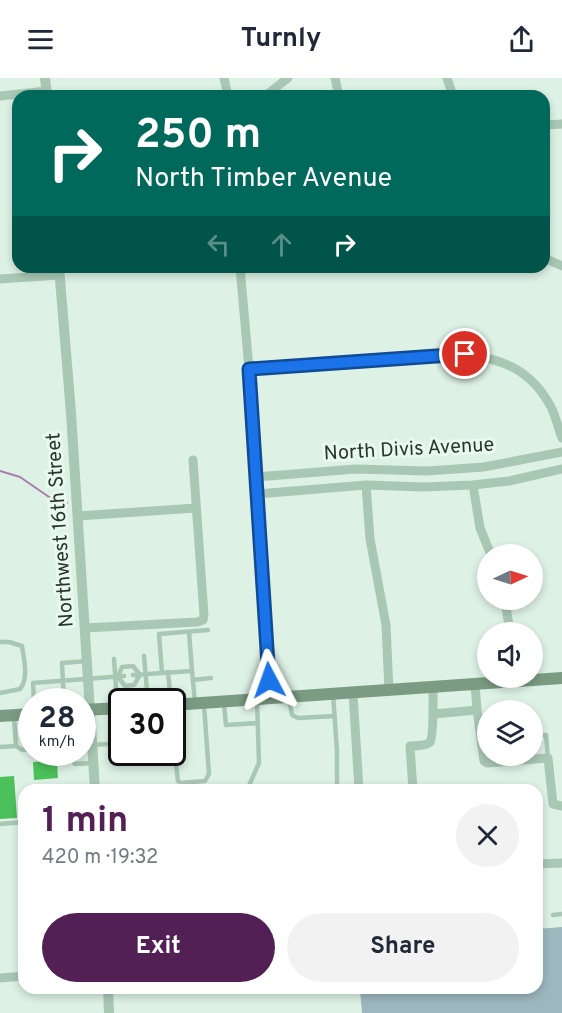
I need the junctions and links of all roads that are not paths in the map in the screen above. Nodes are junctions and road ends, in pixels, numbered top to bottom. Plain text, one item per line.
1 (288, 78) edge
2 (273, 90) edge
3 (44, 273) edge
4 (59, 273) edge
5 (241, 273) edge
6 (0, 279) edge
7 (249, 369) junction
8 (562, 438) edge
9 (562, 452) edge
10 (193, 460) dead end
11 (562, 469) edge
12 (256, 477) junction
13 (366, 485) junction
14 (473, 485) junction
15 (257, 494) junction
16 (196, 508) junction
17 (78, 516) junction
18 (487, 544) edge
19 (85, 628) junction
20 (208, 630) dead end
21 (189, 632) junction
22 (0, 642) edge
23 (144, 656) dead end
24 (114, 658) dead end
25 (87, 661) junction
26 (192, 670) junction
27 (168, 672) junction
28 (162, 673) junction
29 (143, 674) junction
30 (133, 675) dead end
31 (119, 677) junction
32 (211, 678) dead end
33 (562, 678) edge
34 (88, 679) junction
35 (543, 679) edge
36 (193, 680) junction
37 (63, 681) junction
38 (475, 684) joint
39 (433, 687) junction
40 (33, 688) edge
41 (63, 688) edge
42 (88, 688) edge
43 (119, 688) edge
44 (146, 688) edge
45 (170, 688) edge
46 (389, 691) junction
47 (0, 693) edge
48 (353, 693) junction
49 (333, 694) junction
50 (289, 697) junction
51 (259, 699) junction
52 (224, 702) junction
53 (186, 703) edge
54 (199, 703) junction
55 (477, 710) joint
56 (434, 714) junction
57 (14, 715) junction
58 (18, 715) edge
59 (0, 716) edge
60 (335, 716) junction
61 (258, 723) junction
62 (543, 735) edge
63 (16, 746) joint
64 (0, 747) edge
65 (543, 758) edge
66 (548, 758) junction
67 (94, 766) edge
68 (176, 766) edge
69 (95, 784) edge
70 (250, 784) edge
71 (337, 784) edge
72 (359, 784) edge
73 (413, 784) edge
74 (562, 806) edge
75 (18, 822) edge
76 (0, 824) edge
77 (562, 863) edge
78 (543, 864) edge
79 (562, 914) edge
80 (553, 915) dead end
81 (18, 976) edge
82 (0, 978) edge
83 (108, 994) edge
84 (109, 1013) edge

1 - 2 street
3 - 6 street
4 - 17 street, Northwest 16th Street
5 - 7 street
7 - 8 street
7 - 12 street
9 - 12 street, North Divis Avenue
10 - 16 street
11 - 14 street, North Divis Avenue
12 - 15 street
13 - 14 street, North Divis Avenue
13 - 15 street, North Divis Avenue
13 - 46 street
14 - 18 street
15 - 51 street
16 - 17 street
16 - 19 street
17 - 19 street, Northwest 16th Street
19 - 25 street, Northwest 16th Street
20 - 21 lane
21 - 26 lane
21 - 28 lane
22 - 47 lane
23 - 29 lane
24 - 31 lane
25 - 34 street, Northwest 16th Street
25 - 37 lane
26 - 27 lane
26 - 36 lane
27 - 28 lane
27 - 45 lane
28 - 29 lane
29 - 30 lane
29 - 31 lane
29 - 31 lane
29 - 44 lane
31 - 34 lane
31 - 43 lane
32 - 36 lane
33 - 35 main road
34 - 37 lane
34 - 42 street, Northwest 16th Street
36 - 54 lane
37 - 40 lane
37 - 41 lane
38 - 39 main road
38 - 55 street
39 - 46 main road
39 - 56 street
46 - 48 main road
48 - 49 main road
48 - 72 street
49 - 50 main road
49 - 60 lane
50 - 51 main road
50 - 60 lane
51 - 52 main road
51 - 61 lane
52 - 54 main road
52 - 61 lane
53 - 54 main road
54 - 68 lane
55 - 56 street
56 - 73 street
57 - 58 main road
57 - 59 main road
57 - 63 lane
60 - 71 lane
61 - 70 lane
62 - 66 lane
63 - 64 lane
65 - 66 street
66 - 74 street
67 - 69 street, Northwest 16th Street
75 - 76 lane
77 - 78 street
79 - 80 lane
81 - 82 street
83 - 84 street

